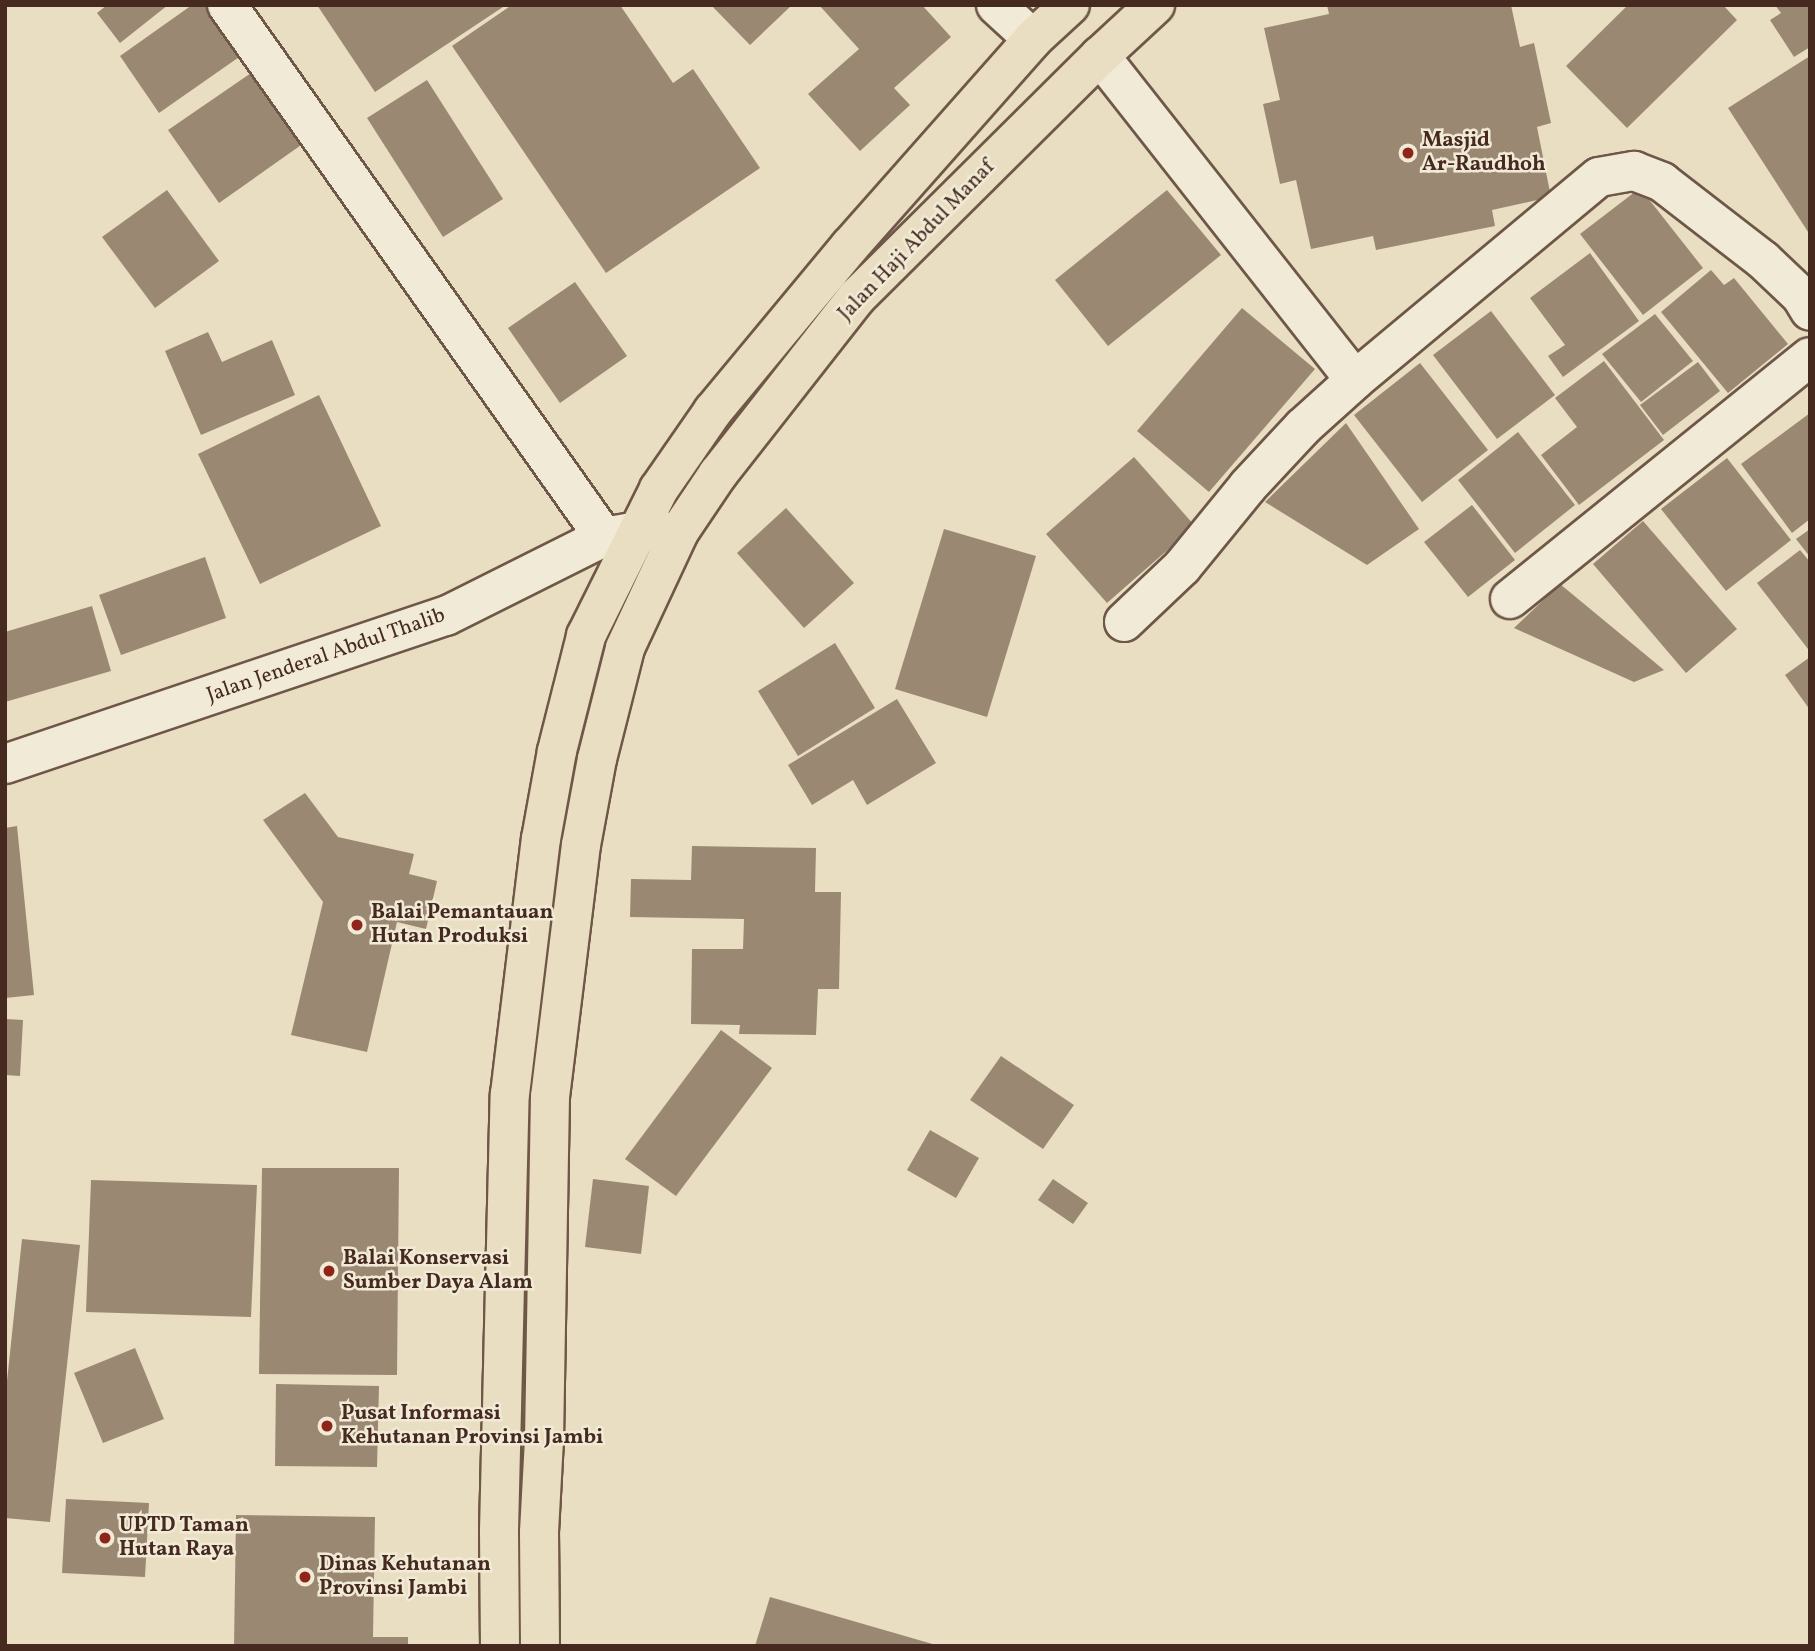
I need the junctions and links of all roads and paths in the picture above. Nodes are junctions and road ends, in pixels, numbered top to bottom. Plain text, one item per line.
1 (227, 5) edge
2 (996, 5) edge
3 (1070, 5) edge
4 (1155, 5) edge
5 (1033, 38) junction
6 (1100, 56) junction
7 (1810, 310) edge
8 (1810, 357) edge
9 (1355, 380) junction
10 (679, 532) junction
11 (621, 534) junction
12 (1510, 599) dead end
13 (1124, 622) dead end
14 (5, 764) edge
15 (499, 1646) edge
16 (540, 1646) edge

1 - 11 street
2 - 5 street
3 - 5 main road, Jalan Haji Abdul Manaf
4 - 6 main road, Jalan Haji Abdul Manaf
5 - 11 main road, Jalan Haji Abdul Manaf
6 - 9 street
6 - 10 main road, Jalan Haji Abdul Manaf
7 - 9 street
8 - 12 street
9 - 13 street
10 - 11 street
10 - 16 main road, Jalan Haji Abdul Manaf
11 - 14 street, Jalan Jenderal Abdul Thalib
11 - 15 main road, Jalan Haji Abdul Manaf

